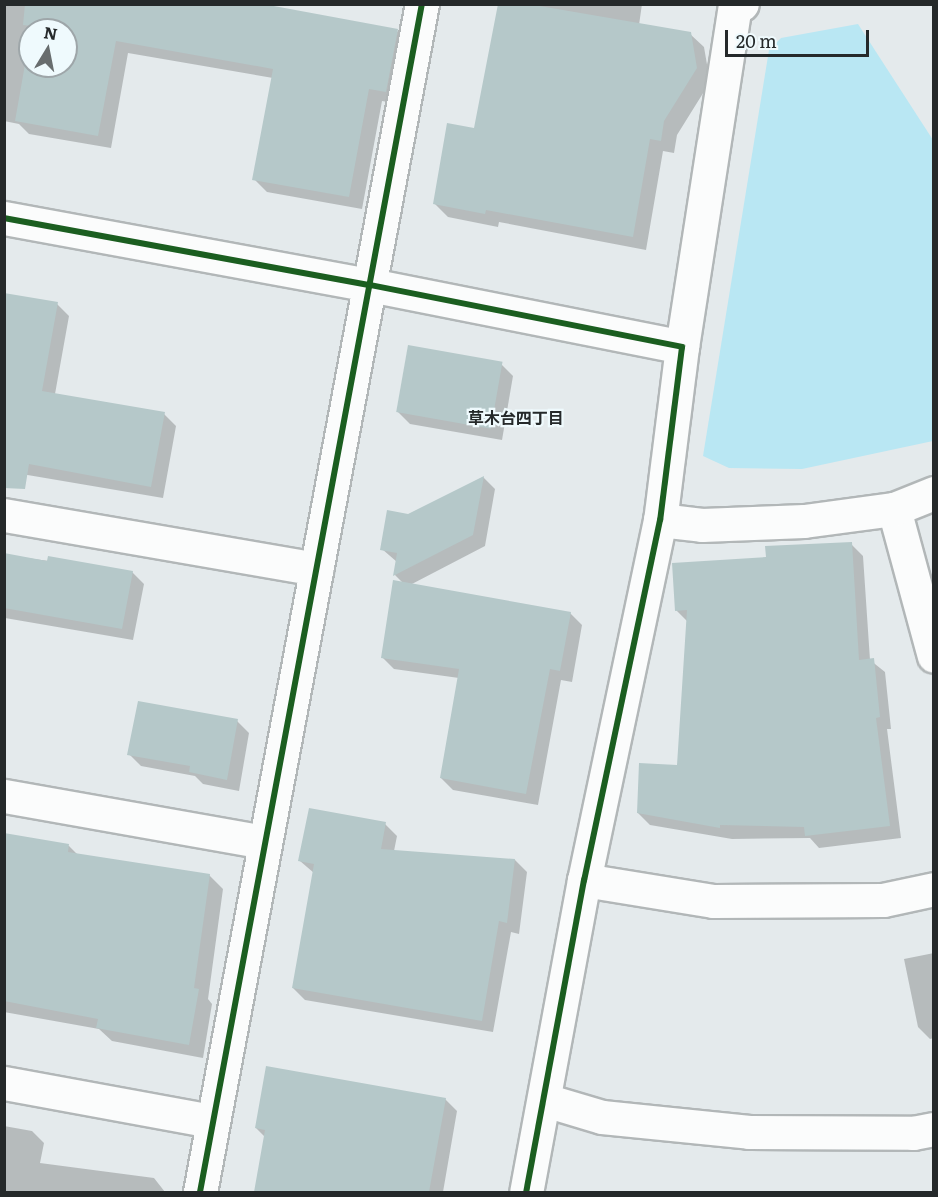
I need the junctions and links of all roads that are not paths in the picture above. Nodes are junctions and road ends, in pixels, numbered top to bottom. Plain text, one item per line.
1 (422, 4) edge
2 (742, 4) edge
3 (4, 218) edge
4 (370, 285) junction
5 (682, 347) junction
6 (933, 493) edge
7 (894, 509) junction
8 (4, 515) edge
9 (660, 520) junction
10 (316, 568) junction
11 (933, 656) edge
12 (4, 796) edge
13 (265, 842) junction
14 (584, 880) junction
15 (933, 889) edge
16 (4, 1083) edge
17 (545, 1100) junction
18 (212, 1121) junction
19 (933, 1129) edge
20 (200, 1192) edge
21 (526, 1192) edge

1 - 4 street
2 - 5 street
3 - 4 street
4 - 5 street
4 - 10 street
5 - 9 street
6 - 7 street
7 - 9 street
7 - 11 street
8 - 10 street
9 - 14 street
10 - 13 street
12 - 13 street
13 - 18 street
14 - 15 street
14 - 17 street
16 - 18 street
17 - 19 street
17 - 21 street
18 - 20 street

